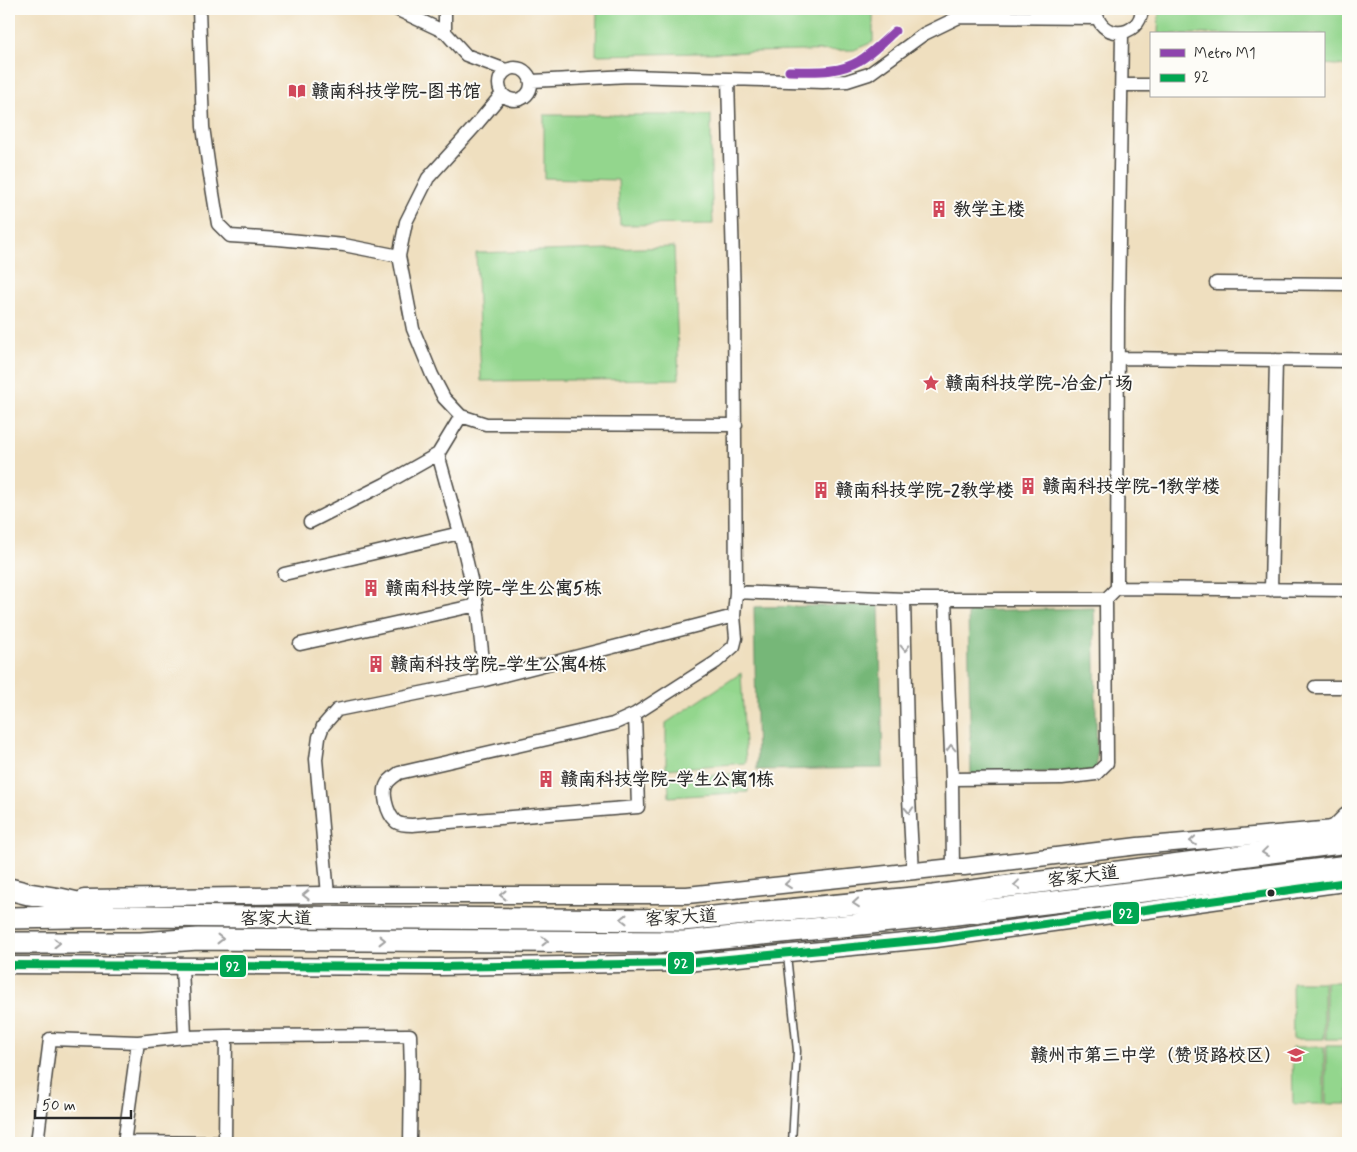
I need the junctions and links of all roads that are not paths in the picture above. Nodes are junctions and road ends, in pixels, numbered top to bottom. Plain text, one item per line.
1 (199, 9) edge
2 (396, 9) edge
3 (445, 9) edge
4 (1142, 9) edge
5 (1097, 13) edge
6 (445, 32) junction
7 (1122, 33) junction
8 (506, 70) junction
9 (728, 79) junction
10 (532, 81) junction
11 (1122, 84) junction
12 (1150, 85) edge
13 (502, 94) junction
14 (399, 256) junction
15 (1216, 283) dead end
16 (1348, 284) edge
17 (1118, 358) junction
18 (1276, 360) junction
19 (1348, 361) edge
20 (461, 416) junction
21 (736, 424) junction
22 (438, 454) junction
23 (310, 522) dead end
24 (460, 533) junction
25 (284, 574) dead end
26 (1117, 588) junction
27 (1271, 590) junction
28 (1348, 590) edge
29 (736, 592) junction
30 (904, 599) junction
31 (946, 599) junction
32 (1106, 599) junction
33 (477, 605) junction
34 (734, 616) junction
35 (300, 644) dead end
36 (485, 680) junction
37 (1315, 687) dead end
38 (1348, 687) edge
39 (635, 714) junction
40 (952, 778) junction
41 (1345, 829) edge
42 (953, 867) junction
43 (913, 872) junction
44 (1348, 878) edge
45 (9, 889) edge
46 (328, 895) junction
47 (60, 899) junction
48 (133, 916) junction
49 (9, 918) edge
50 (9, 943) edge
51 (787, 953) junction
52 (9, 964) edge
53 (182, 966) junction
54 (226, 1036) junction
55 (185, 1037) junction
56 (138, 1042) junction
57 (37, 1143) edge
58 (124, 1143) edge
59 (225, 1143) edge
60 (410, 1143) edge
61 (792, 1143) edge

1 - 14 street
2 - 6 street
3 - 6 street
4 - 7 street
5 - 7 street
5 - 9 street
6 - 8 street
7 - 11 street
8 - 10 street
8 - 13 street
9 - 10 street
9 - 21 street
10 - 13 street
11 - 12 street
11 - 17 street
13 - 14 street
14 - 20 street
15 - 16 street
17 - 18 street
17 - 26 street
18 - 19 street
18 - 27 street
20 - 21 street
20 - 22 street
21 - 29 street
22 - 23 street
22 - 24 street
24 - 25 street
24 - 33 street
26 - 27 street
26 - 32 street
27 - 28 street
29 - 30 street
29 - 34 street
30 - 31 street
30 -> 43 street
31 - 32 street
40 -> 31 street
32 - 40 street
33 - 35 street
33 - 36 street
34 - 36 street
34 - 39 street
36 - 46 street
37 - 38 street
39 - 39 street
40 - 42 street
41 -> 42 street
41 -> 48 main road, 客家大道
42 - 43 street
43 -> 46 street
50 -> 44 main road, 客家大道
44 - 51 street
45 - 47 main road
46 -> 47 street
47 - 48 main road
48 - 49 main road, 客家大道
51 - 53 street
51 - 61 lane
52 - 53 street
53 - 55 street
54 - 55 street
54 - 59 street
54 - 60 street
55 - 56 street
56 - 57 street
56 - 58 street
58 - 59 street

